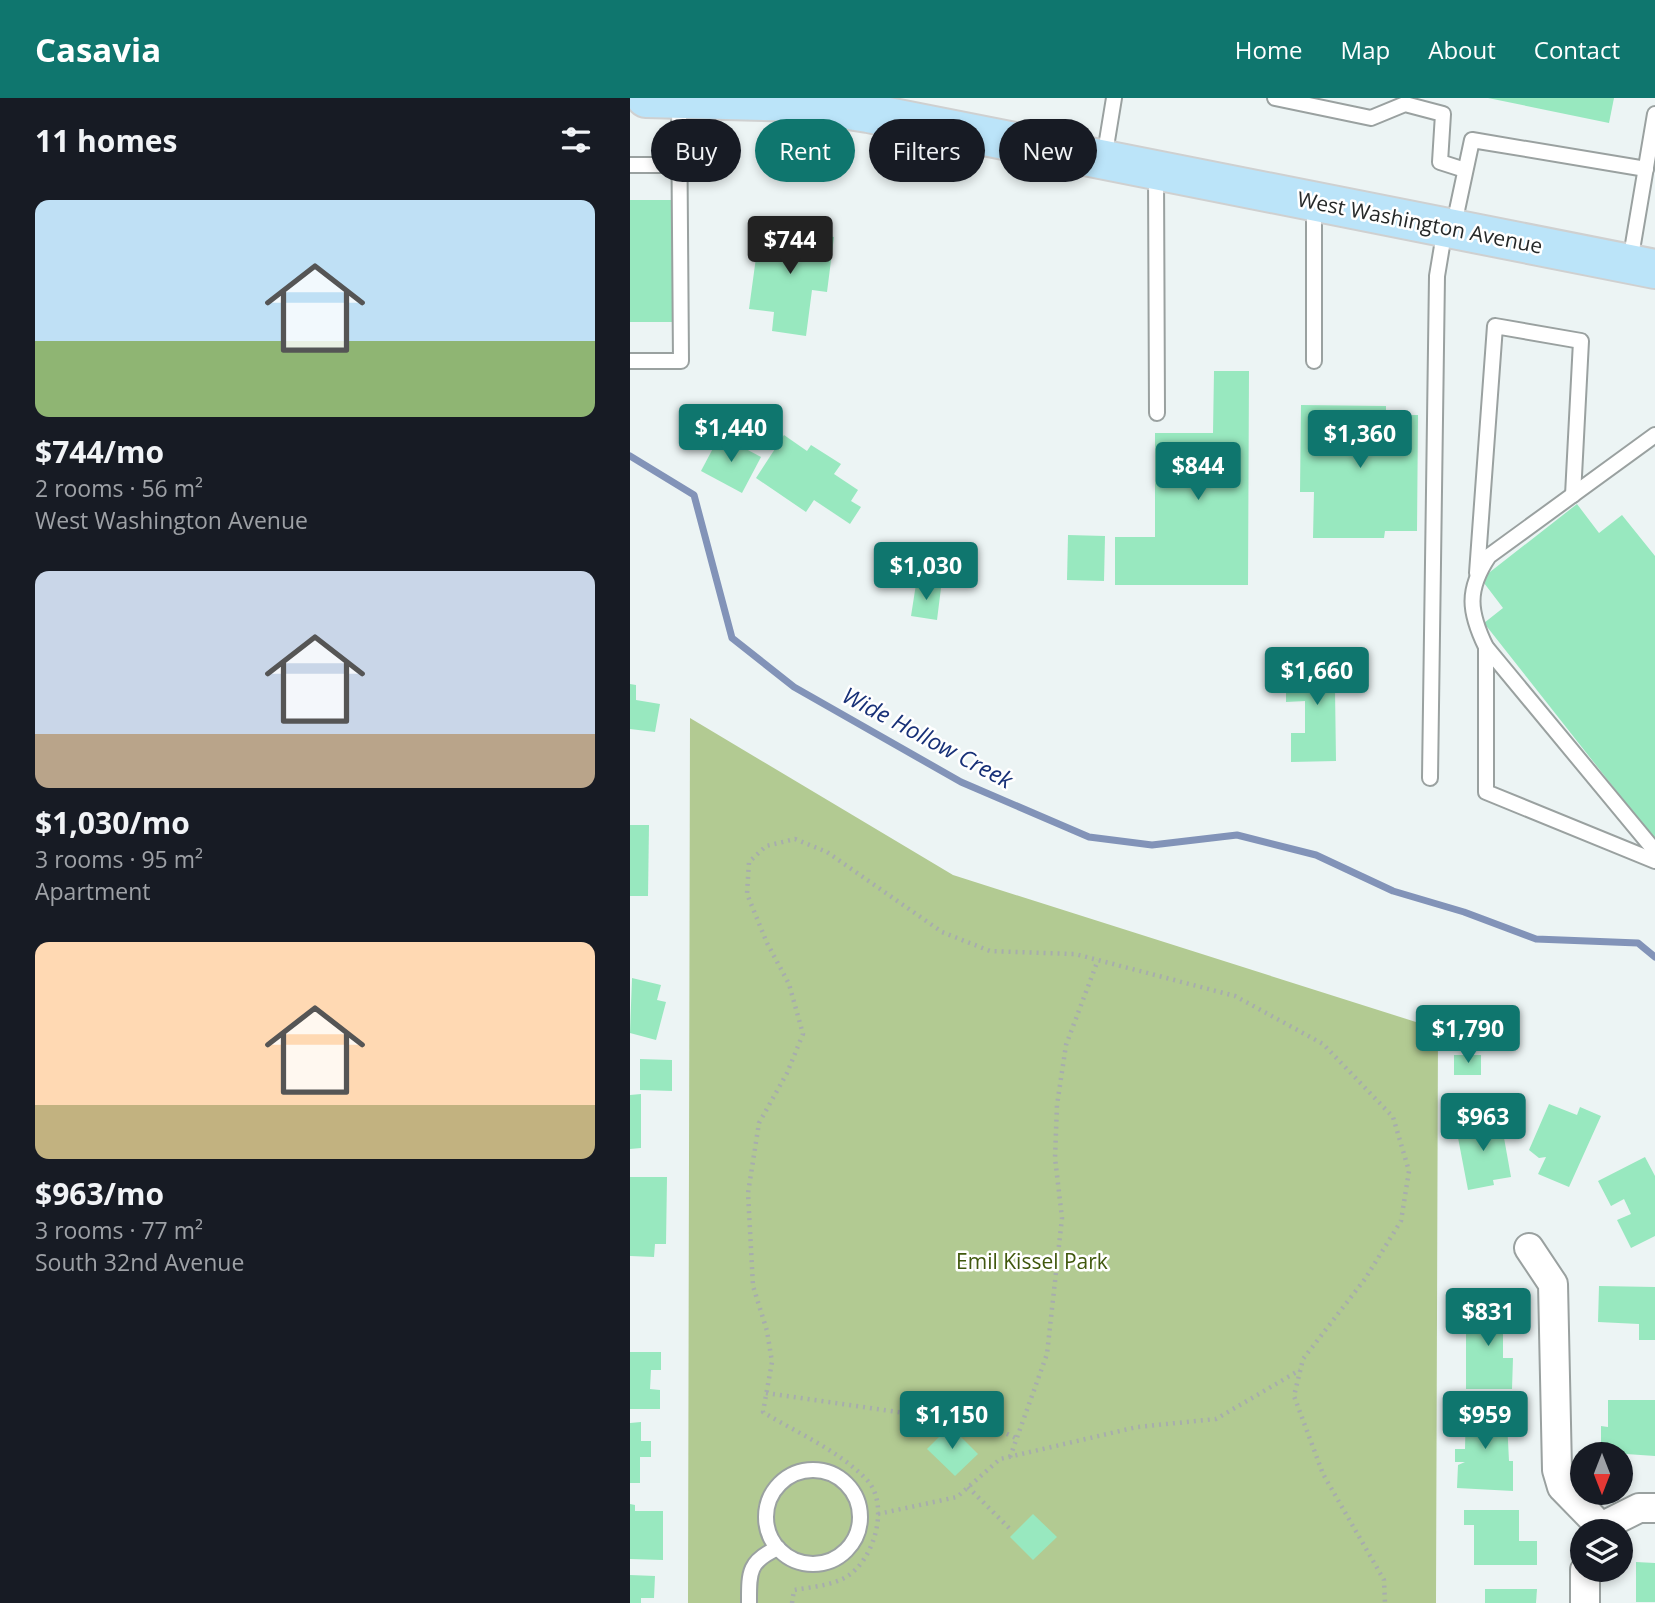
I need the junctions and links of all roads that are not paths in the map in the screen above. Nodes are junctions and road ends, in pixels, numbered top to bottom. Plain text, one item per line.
1 (646, 98) edge
2 (679, 98) edge
3 (1114, 98) edge
4 (1275, 98) edge
5 (1406, 101) edge
6 (1655, 114) edge
7 (679, 119) edge
8 (1104, 160) junction
9 (630, 165) edge
10 (651, 165) edge
11 (1646, 169) junction
12 (1156, 170) junction
13 (1465, 170) junction
14 (680, 182) edge
15 (1314, 201) junction
16 (1449, 228) junction
17 (1643, 266) edge
18 (630, 361) edge
19 (1314, 361) dead end
20 (1157, 413) dead end
21 (1655, 435) edge
22 (1573, 495) junction
23 (1477, 574) junction
24 (1486, 647) junction
25 (1430, 778) dead end
26 (1655, 851) edge
27 (1655, 861) edge
28 (1529, 1248) dead end
29 (1655, 1508) edge
30 (1591, 1519) edge
31 (1619, 1519) edge
32 (778, 1548) junction
33 (1586, 1582) edge
34 (749, 1603) edge
35 (1585, 1603) edge

1 - 2 main road, West Washington Avenue
2 - 7 lane
2 - 8 main road, West Washington Avenue
3 - 8 lane
4 - 5 lane
5 - 13 lane
6 - 11 lane
8 - 12 main road, West Washington Avenue
9 - 10 lane
11 - 13 lane
11 - 17 lane
12 - 15 main road, West Washington Avenue
12 - 20 lane
13 - 16 lane
14 - 18 lane
15 - 16 main road, West Washington Avenue
15 - 19 lane
16 - 17 main road, West Washington Avenue
16 - 25 lane
21 - 22 lane
22 - 23 lane
22 - 23 lane
23 - 24 lane
24 - 26 lane
24 - 27 lane
28 - 30 street
29 - 31 street
32 - 32 lane
32 - 34 lane
33 - 35 street

